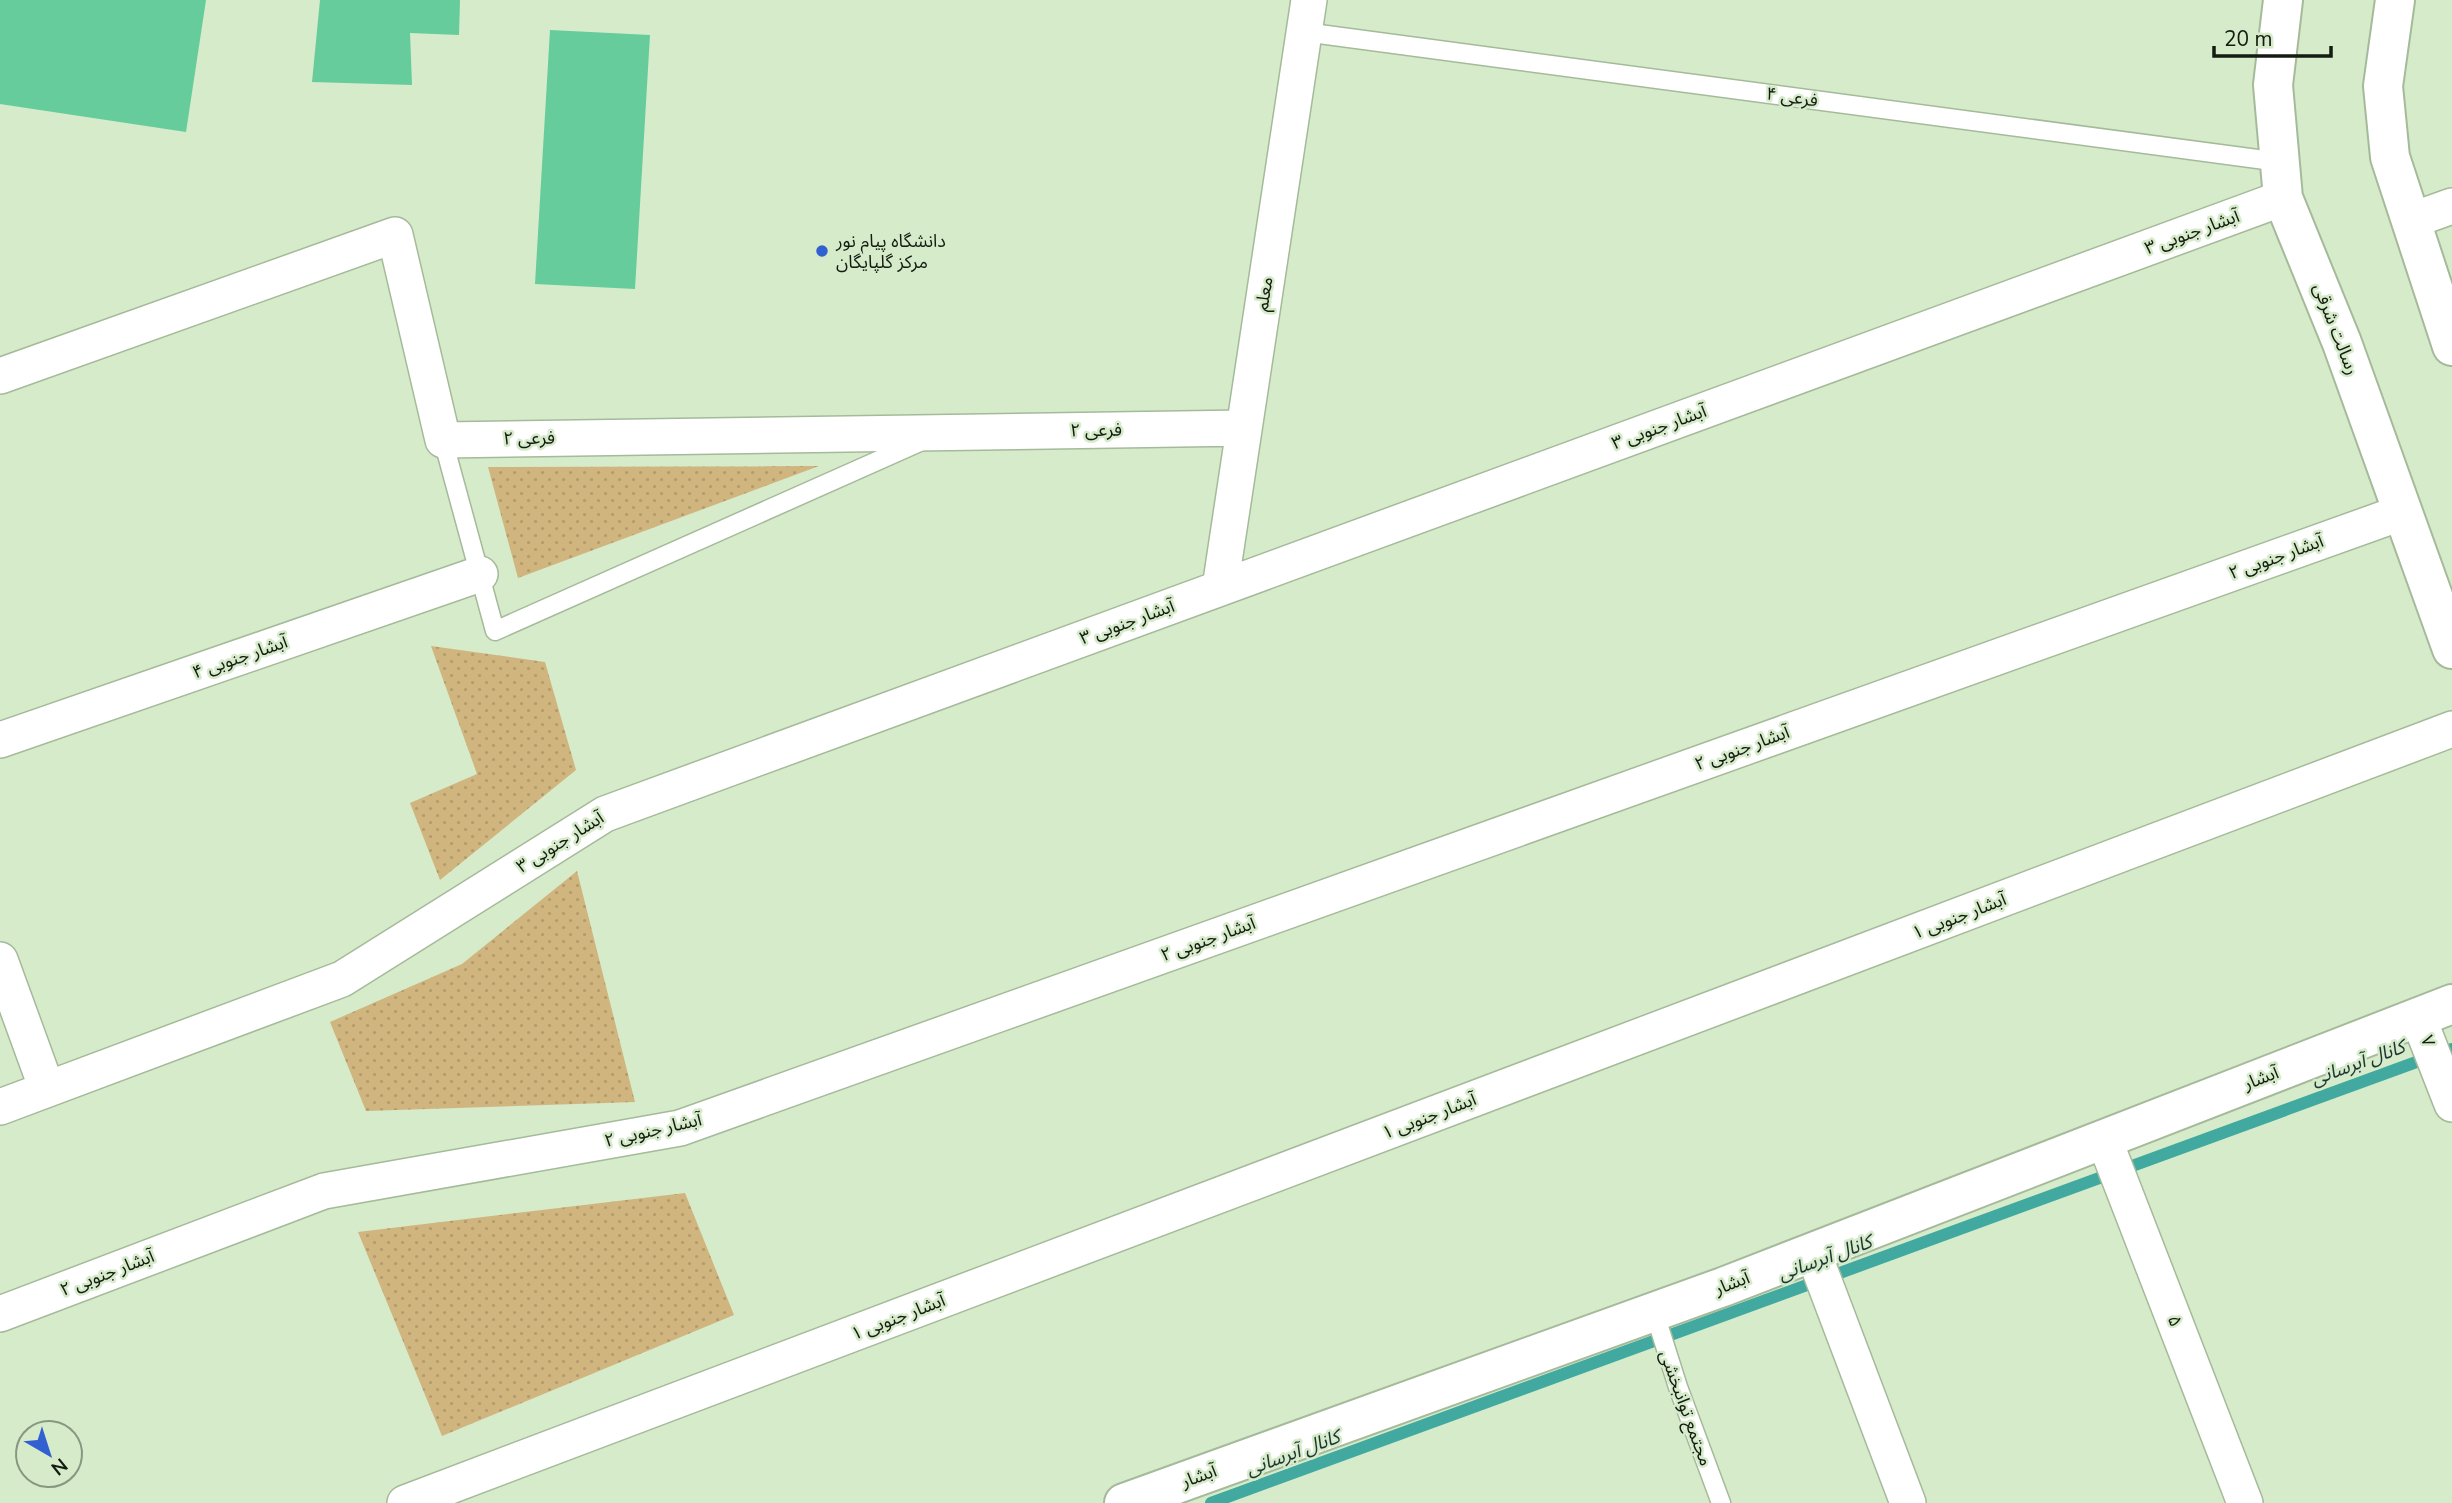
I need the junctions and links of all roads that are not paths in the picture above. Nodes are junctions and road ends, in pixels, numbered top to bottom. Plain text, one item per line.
1 (2283, 0) edge
2 (2395, 0) edge
3 (1307, 16) edge
4 (2282, 180) junction
5 (2452, 206) edge
6 (2410, 221) junction
7 (2452, 346) edge
8 (0, 376) edge
9 (1244, 428) junction
10 (942, 432) junction
11 (443, 440) junction
12 (2403, 512) junction
13 (480, 574) junction
14 (1220, 588) junction
15 (2452, 649) edge
16 (2452, 729) edge
17 (0, 740) edge
18 (0, 960) edge
19 (2435, 1011) edge
20 (47, 1089) junction
21 (2452, 1104) edge
22 (0, 1107) edge
23 (2104, 1139) junction
24 (1814, 1251) junction
25 (1654, 1311) junction
26 (0, 1314) edge
27 (1190, 1492) edge
28 (405, 1503) edge
29 (1124, 1503) edge
30 (1721, 1503) edge
31 (1908, 1503) edge
32 (2245, 1503) edge

1 - 4 street, رسالت شرقی
2 - 6 street
3 - 4 lane, فرعی ۴
3 - 9 street, معلم
4 - 12 street, رسالت شرقی
4 - 14 street, آبشار جنوبی ۳
5 - 6 street
6 - 7 street
8 - 11 street
9 - 10 street, فرعی ۲
9 - 14 street, معلم
10 - 11 street, فرعی ۲
10 - 13 lane
11 - 13 lane
12 - 15 street, رسالت شرقی
12 - 26 street, آبشار جنوبی ۲
13 - 17 street, آبشار جنوبی ۴
14 - 20 street, آبشار جنوبی ۳
16 - 28 street, آبشار جنوبی ۱
18 - 20 street
19 - 21 street, ۷
19 - 23 street, آبشار
20 - 22 street, آبشار جنوبی ۳
23 - 24 street, آبشار
23 - 32 street, ۵
24 - 25 street, آبشار
24 - 31 street
25 - 27 street, آبشار
25 - 30 lane, مجتمع توانبخشى
27 - 29 street, آبشار

